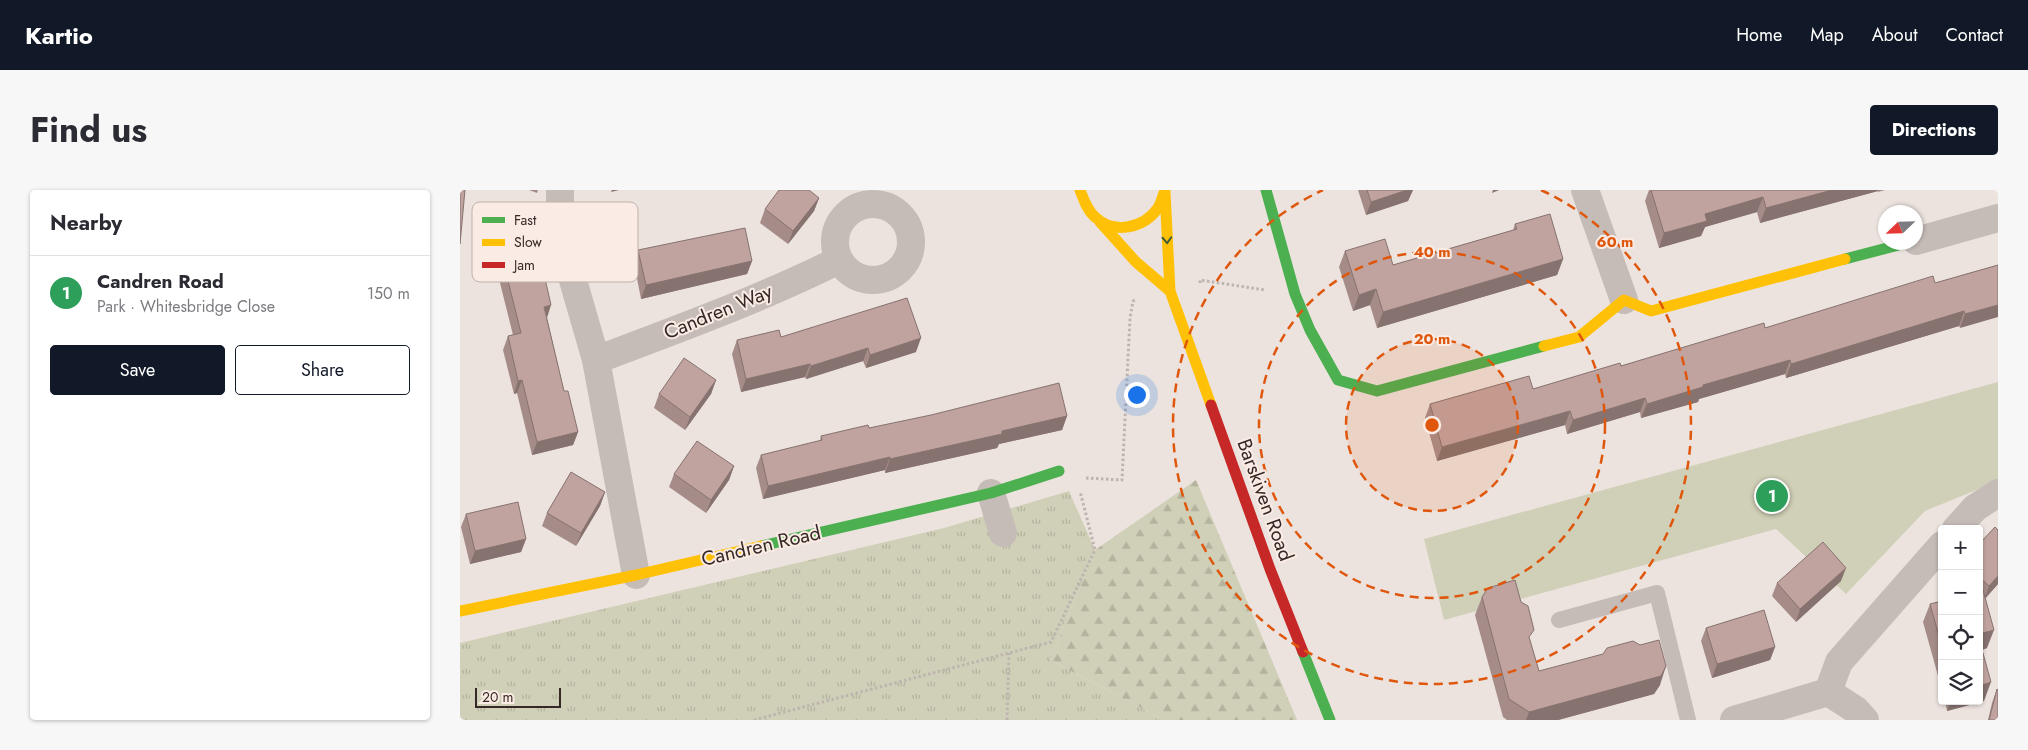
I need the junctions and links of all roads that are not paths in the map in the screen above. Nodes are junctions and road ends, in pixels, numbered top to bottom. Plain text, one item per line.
1 (1075, 190) edge
2 (1080, 190) edge
3 (1266, 190) edge
4 (1585, 190) edge
5 (1165, 191) edge
6 (1084, 204) junction
7 (1998, 218) edge
8 (1100, 222) junction
9 (1923, 239) edge
10 (1880, 250) edge
11 (840, 260) dead end
12 (574, 282) edge
13 (1170, 292) junction
14 (1624, 300) junction
15 (596, 360) junction
16 (1059, 470) road end
17 (991, 493) junction
18 (1998, 493) edge
19 (1960, 525) edge
20 (1003, 533) dead end
21 (1938, 550) edge
22 (636, 575) junction
23 (460, 611) edge
24 (1559, 620) dead end
25 (1828, 692) junction
26 (1330, 720) edge
27 (1688, 720) edge
28 (1734, 720) edge
29 (1865, 720) edge

1 - 6 street, Barskiven Road
2 - 6 street
3 - 14 street
4 - 14 street
5 - 8 street
5 -> 13 street, Barskiven Road
6 - 8 street, Barskiven Road
7 - 9 street
8 - 13 street, Barskiven Road
10 - 14 street
11 - 15 street, Candren Way
12 - 15 street
13 - 26 street, Barskiven Road
15 - 22 street
16 - 17 street, Candren Road
17 - 20 street
17 - 22 street, Candren Road
18 - 19 street
21 - 25 street
22 - 23 street, Candren Road
24 - 27 lane
25 - 28 street
25 - 29 street

